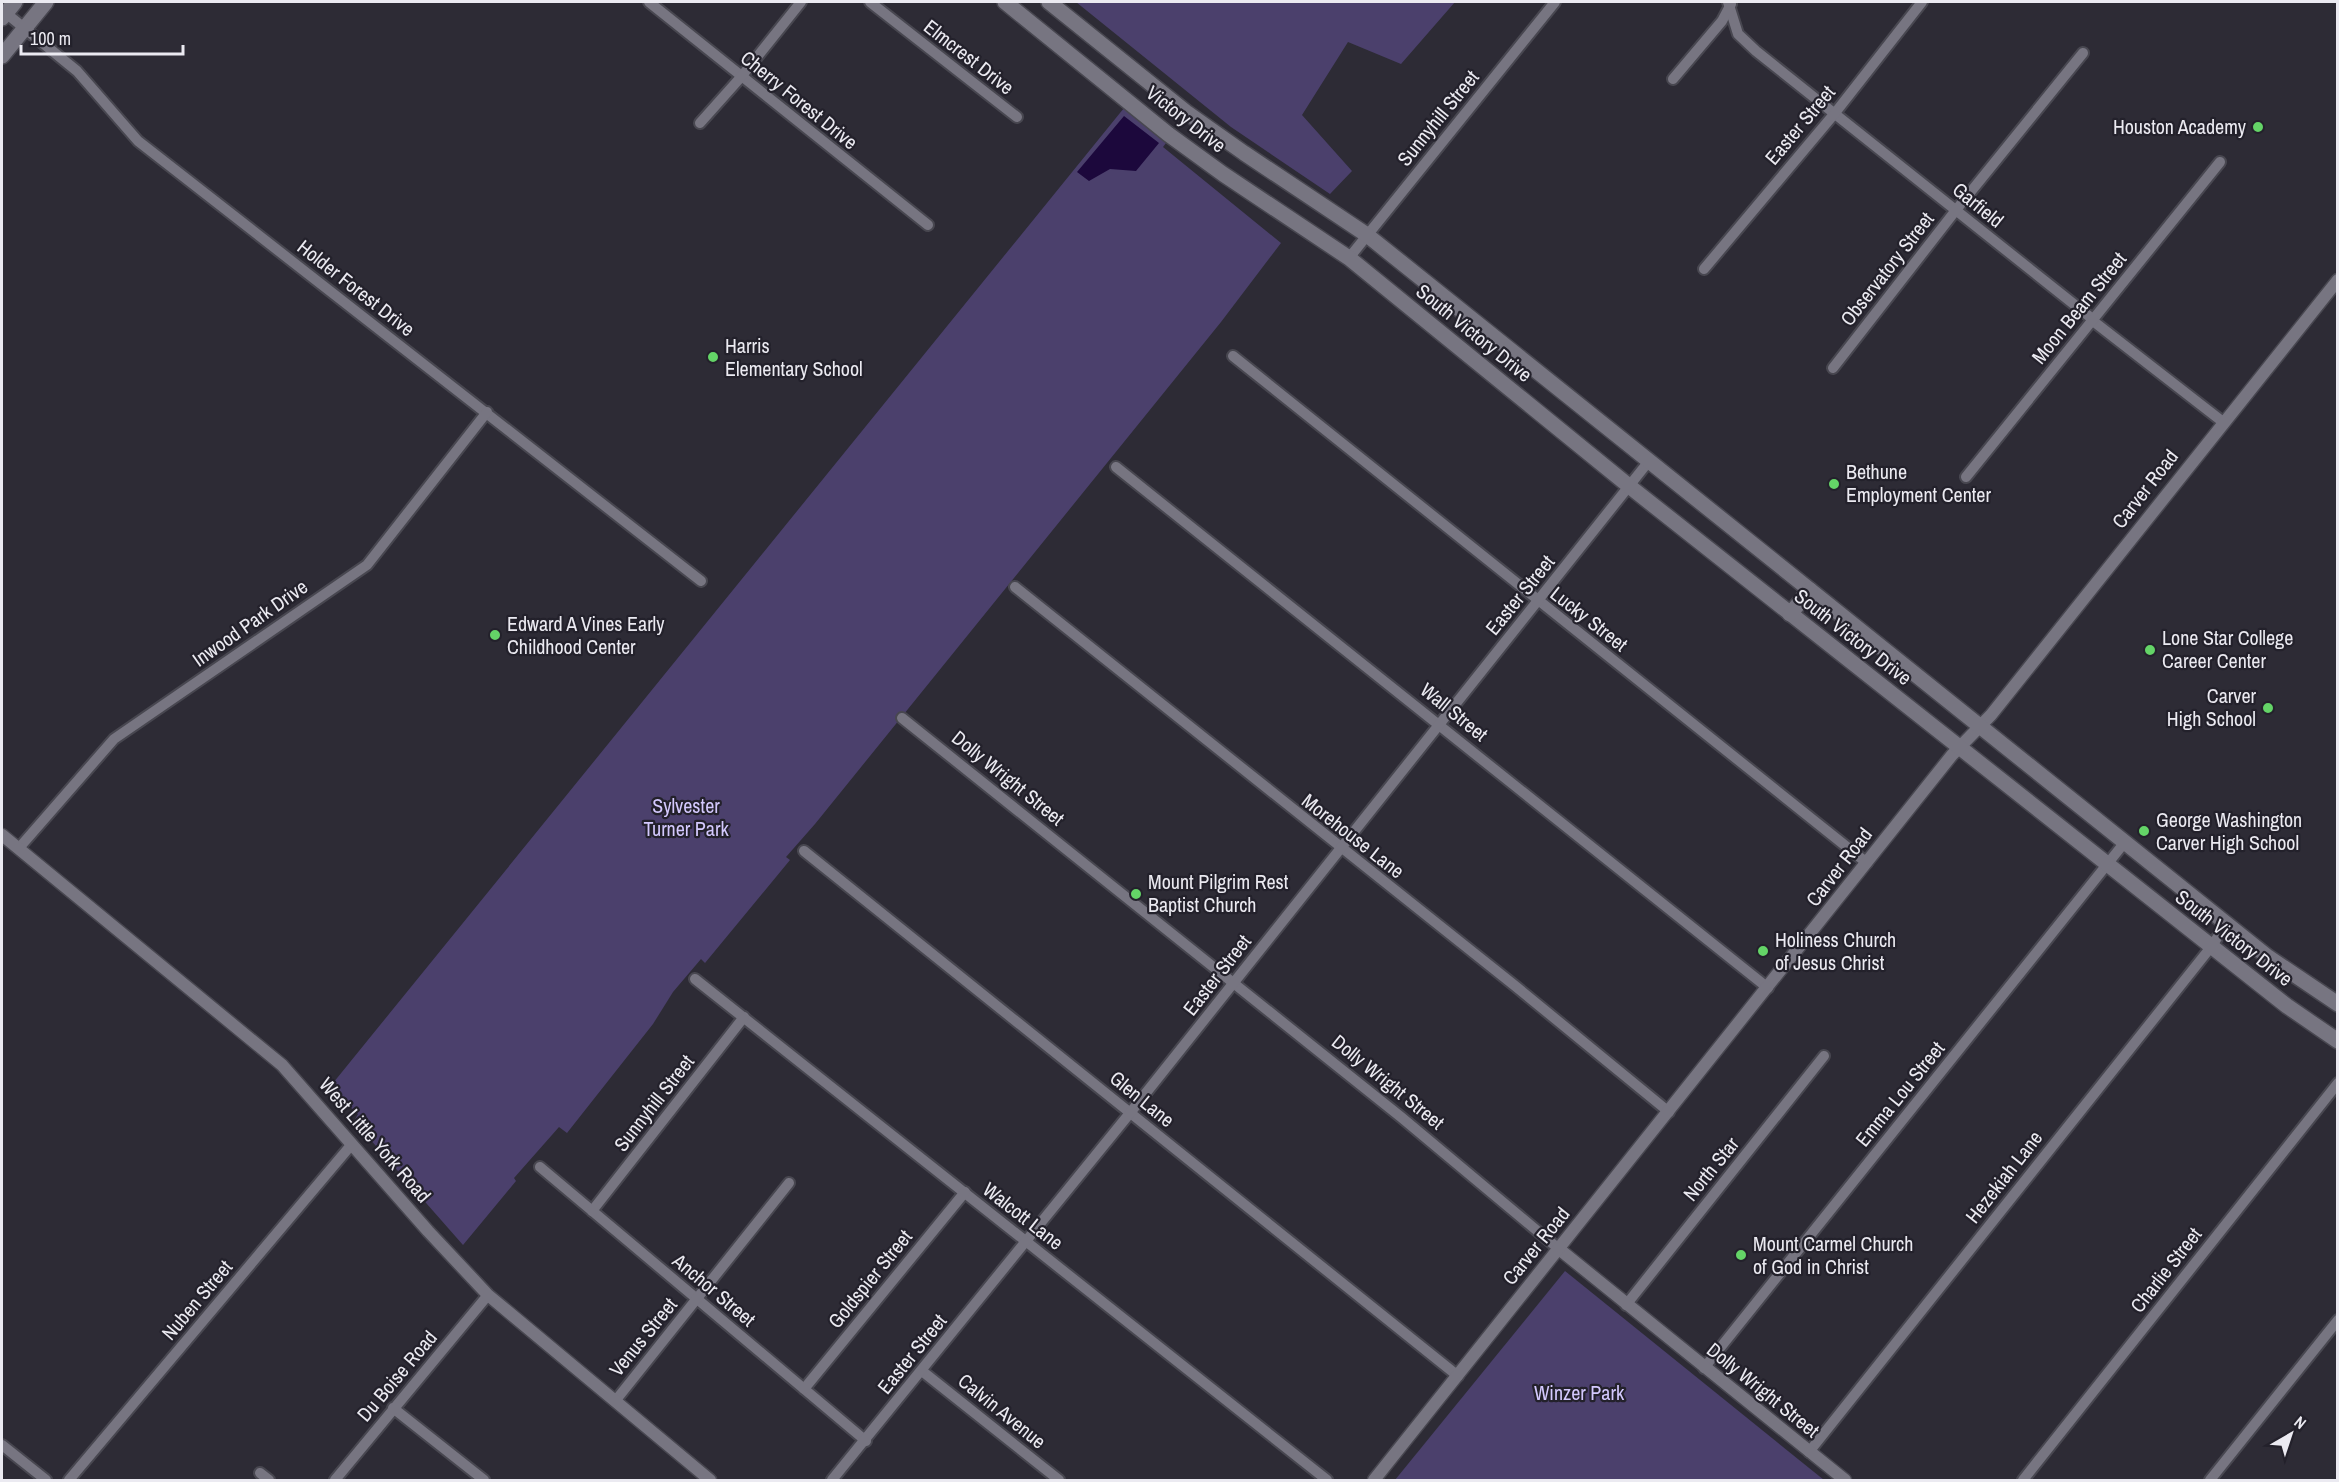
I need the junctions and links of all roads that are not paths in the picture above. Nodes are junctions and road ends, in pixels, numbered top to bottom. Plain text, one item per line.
1 (46, 2) edge
2 (649, 2) edge
3 (801, 2) edge
4 (870, 2) edge
5 (1005, 2) edge
6 (1049, 2) edge
7 (1555, 2) edge
8 (1922, 2) edge
9 (1730, 3) edge
10 (6, 11) edge
11 (24, 28) junction
12 (2083, 53) dead end
13 (2, 56) edge
14 (1130, 67) junction
15 (741, 77) junction
16 (1673, 79) dead end
17 (1112, 88) junction
18 (1835, 113) junction
19 (1017, 117) dead end
20 (700, 123) dead end
21 (2220, 162) dead end
22 (1956, 210) junction
23 (928, 225) dead end
24 (1367, 235) junction
25 (1349, 258) junction
26 (1704, 269) dead end
27 (2337, 280) edge
28 (2093, 321) junction
29 (1233, 356) dead end
30 (1833, 368) dead end
31 (487, 412) junction
32 (2223, 422) junction
33 (1649, 461) junction
34 (1116, 467) dead end
35 (1966, 477) dead end
36 (1629, 486) junction
37 (701, 581) dead end
38 (1015, 587) dead end
39 (1810, 590) junction
40 (1538, 601) junction
41 (1790, 614) junction
42 (902, 718) dead end
43 (1439, 723) junction
44 (1981, 726) junction
45 (1959, 748) junction
46 (2, 835) edge
47 (2125, 842) junction
48 (19, 849) junction
49 (1340, 849) junction
50 (804, 851) dead end
51 (1867, 863) junction
52 (2106, 864) junction
53 (2226, 923) junction
54 (2211, 947) junction
55 (695, 979) dead end
56 (1233, 983) junction
57 (1768, 988) junction
58 (2337, 1004) edge
59 (744, 1017) junction
60 (2337, 1041) edge
61 (1824, 1056) dead end
62 (2337, 1083) edge
63 (1669, 1112) junction
64 (1130, 1113) junction
65 (352, 1144) junction
66 (540, 1167) dead end
67 (789, 1183) dead end
68 (964, 1192) junction
69 (592, 1211) junction
70 (1025, 1240) junction
71 (1559, 1249) junction
72 (488, 1294) junction
73 (696, 1299) junction
74 (1626, 1305) junction
75 (2337, 1320) edge
76 (1704, 1368) junction
77 (922, 1371) junction
78 (1458, 1376) junction
79 (804, 1389) junction
80 (616, 1400) junction
81 (393, 1408) junction
82 (866, 1441) junction
83 (2, 1445) edge
84 (1809, 1452) junction
85 (260, 1473) dead end
86 (46, 1480) edge
87 (69, 1480) edge
88 (269, 1480) edge
89 (335, 1480) edge
90 (484, 1480) edge
91 (710, 1480) edge
92 (832, 1480) edge
93 (1059, 1480) edge
94 (1328, 1480) edge
95 (1374, 1480) edge
96 (1845, 1480) edge
97 (2023, 1480) edge
98 (2210, 1480) edge

1 - 11 main road
2 - 15 street, Cherry Forest Drive
3 - 15 street
4 - 19 street, Elmcrest Drive
5 - 17 main road, Victory Drive
6 - 14 main road, Victory Drive
7 - 24 street, Sunnyhill Street
8 - 18 street, Easter Street
9 - 16 street
9 - 18 street, Garfield
10 - 11 street, Holder Forest Drive
11 - 13 main road
11 - 31 street, Holder Forest Drive
12 - 22 street, Observatory Street
14 - 17 main road
14 - 24 main road, Victory Drive
15 - 20 street
15 - 23 street, Cherry Forest Drive
17 - 25 main road, Victory Drive
18 - 22 street, Garfield
18 - 26 street, Easter Street
21 - 28 street, Moon Beam Street
22 - 28 street, Garfield
22 - 30 street, Observatory Street
24 - 25 street, Sunnyhill Street
24 - 33 main road, South Victory Drive
25 - 36 main road, South Victory Drive
27 - 32 street, Carver Road
28 - 32 street, Garfield
28 - 35 street, Moon Beam Street
29 - 40 street, Lucky Street
31 - 37 street, Holder Forest Drive
31 - 48 street, Inwood Park Drive
32 - 44 street, Carver Road
33 - 36 street, Easter Street
33 - 39 main road, South Victory Drive
34 - 43 street, Wall Street
36 - 40 street, Easter Street
36 - 41 main road, South Victory Drive
38 - 49 street, Morehouse Lane
39 - 41 main road
39 - 44 main road, South Victory Drive
40 - 43 street, Easter Street
40 - 51 street, Lucky Street
41 - 45 main road, South Victory Drive
42 - 56 street, Dolly Wright Street
43 - 49 street, Easter Street
43 - 57 street, Wall Street
44 - 45 street, Carver Road
44 - 47 main road, South Victory Drive
45 - 51 street, Carver Road
45 - 52 main road, South Victory Drive
46 - 48 street, West Little York Road
47 - 52 street, Emma Lou Street
47 - 53 main road, South Victory Drive
48 - 65 street, West Little York Road
49 - 56 street, Easter Street
49 - 63 street, Morehouse Lane
50 - 64 street, Glen Lane
51 - 57 street, Carver Road
52 - 54 main road, South Victory Drive
52 - 76 street, Emma Lou Street
53 - 54 street, Hezekiah Lane
53 - 58 main road, South Victory Drive
54 - 60 main road, South Victory Drive
54 - 84 street, Hezekiah Lane
55 - 59 street, Walcott Lane
56 - 64 street, Easter Street
56 - 71 street, Dolly Wright Street
57 - 63 street, Carver Road
59 - 68 street, Walcott Lane
59 - 69 street, Sunnyhill Street
61 - 74 street, North Star
62 - 97 street, Charlie Street
63 - 71 street, Carver Road
64 - 70 street, Easter Street
64 - 78 street, Glen Lane
65 - 72 street, West Little York Road
65 - 87 street, Nuben Street
66 - 69 street, Anchor Street
67 - 73 street, Venus Street
68 - 70 street, Walcott Lane
68 - 79 street, Goldspier Street
69 - 73 street, Anchor Street
70 - 77 street, Easter Street
70 - 94 street, Walcott Lane
71 - 74 street, Dolly Wright Street
71 - 78 street, Carver Road
72 - 80 street, West Little York Road
72 - 81 street, Du Boise Road
73 - 79 street, Anchor Street
73 - 80 street, Venus Street
74 - 76 street, Dolly Wright Street
75 - 98 street
76 - 84 street, Dolly Wright Street
77 - 82 street, Easter Street
77 - 93 street, Calvin Avenue
78 - 95 street, Carver Road
79 - 82 street, Anchor Street
80 - 91 street, West Little York Road
81 - 89 street, Du Boise Road
81 - 90 street
82 - 92 street, Easter Street
83 - 86 street
84 - 96 street, Dolly Wright Street
85 - 88 street

